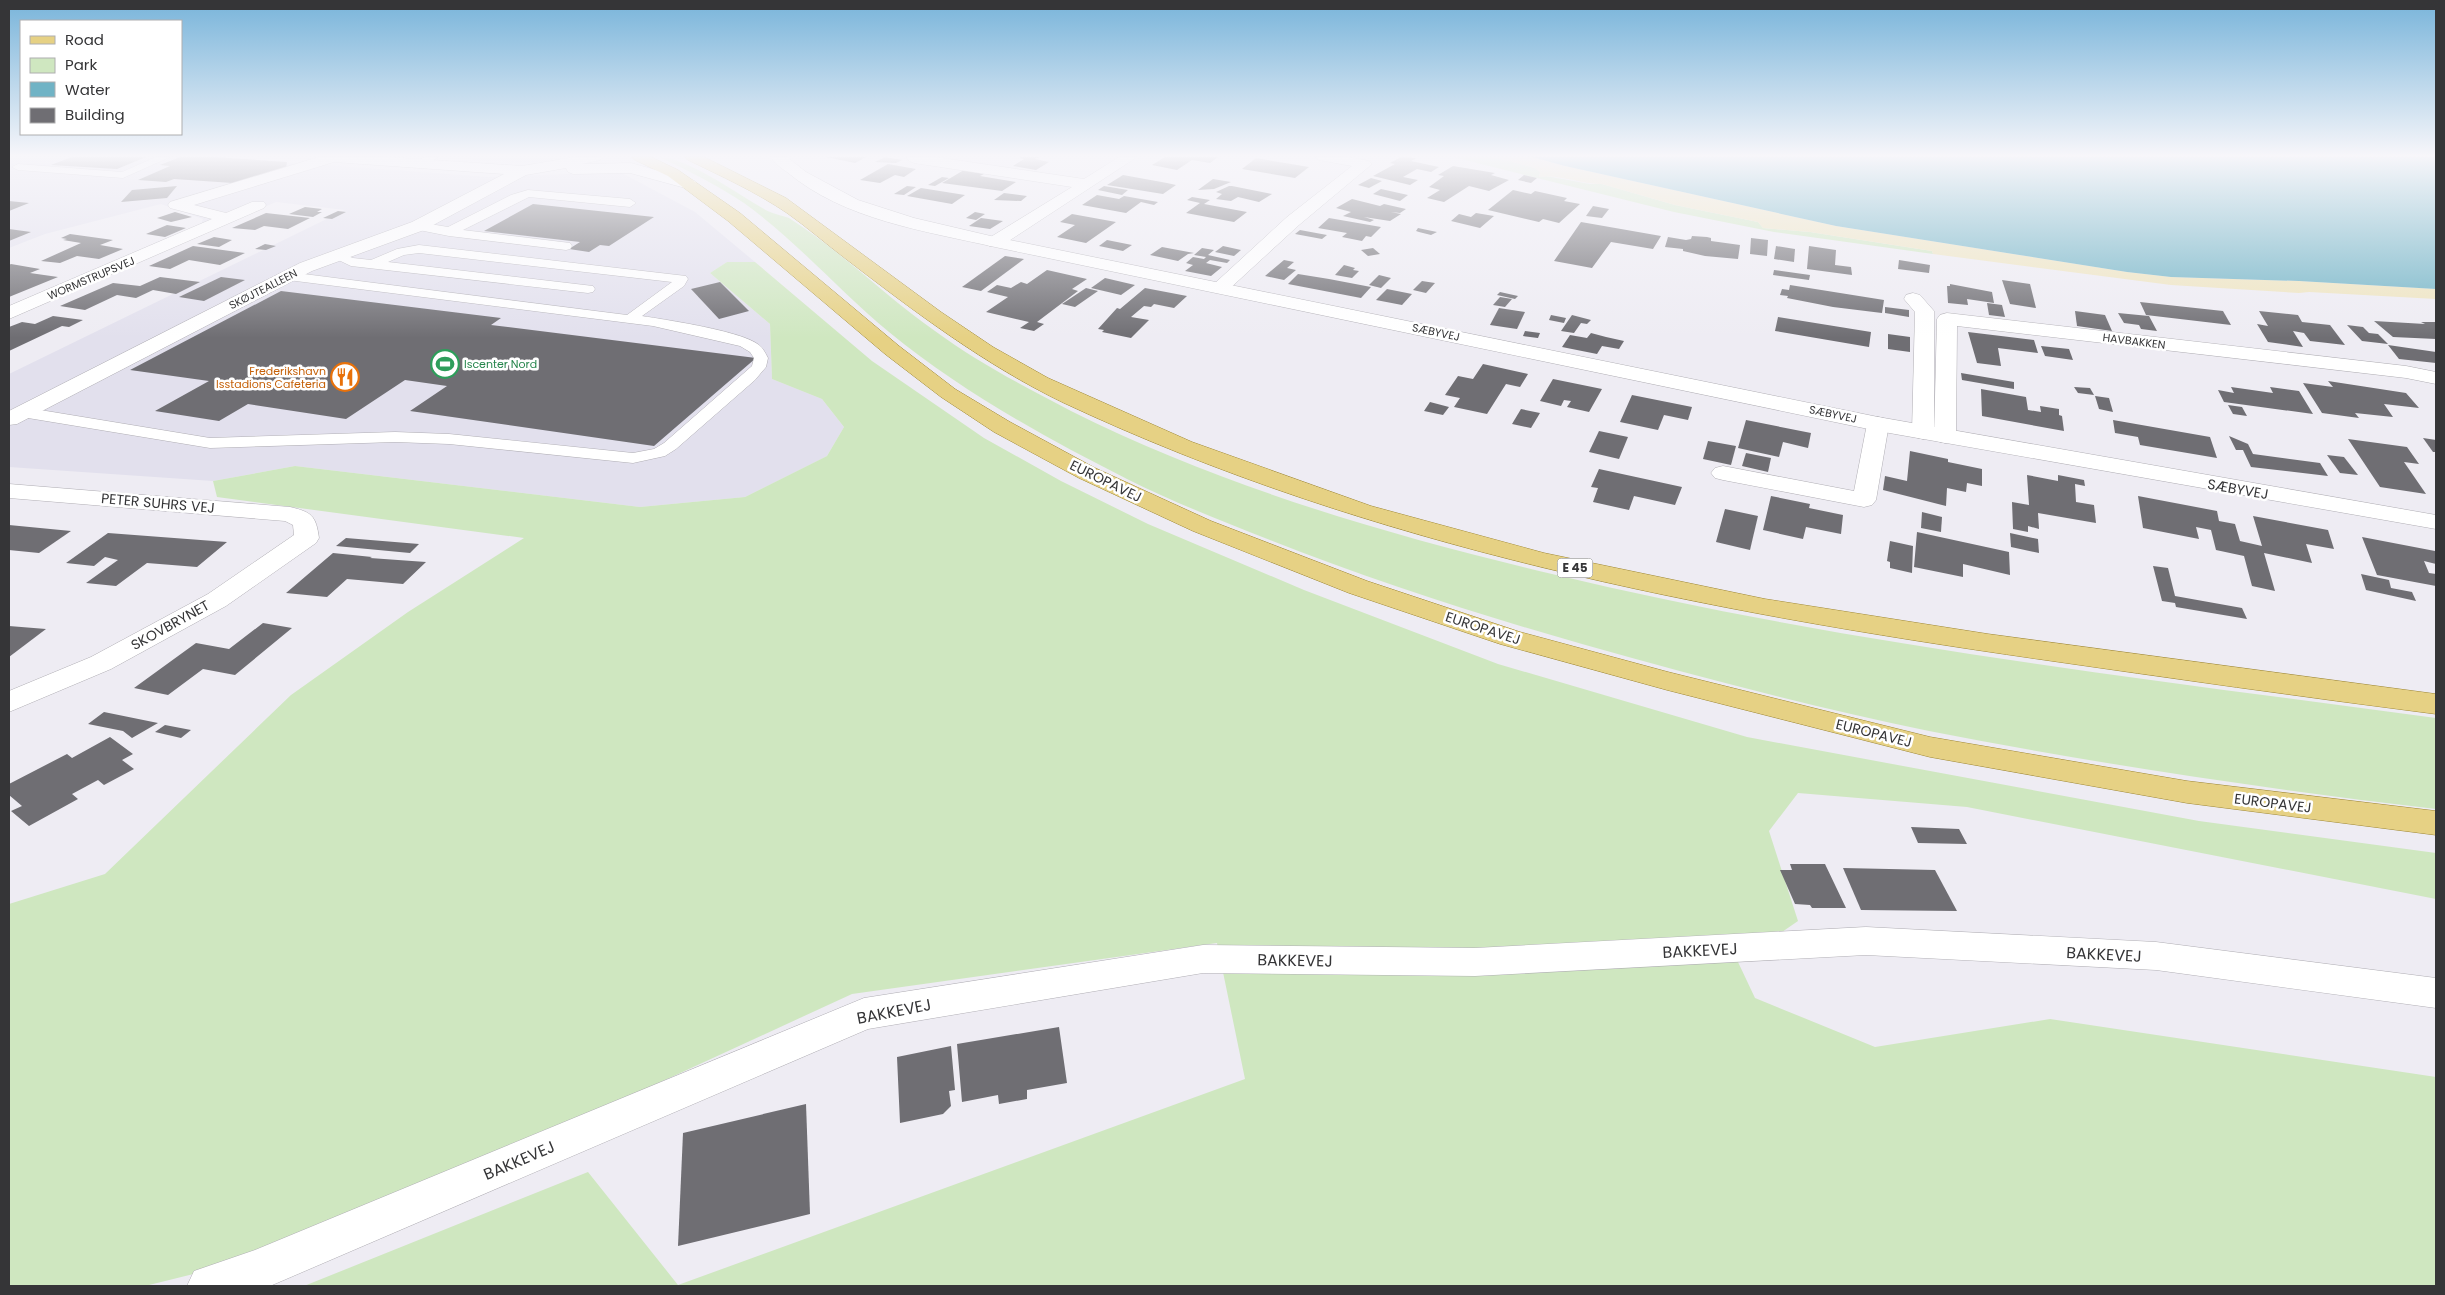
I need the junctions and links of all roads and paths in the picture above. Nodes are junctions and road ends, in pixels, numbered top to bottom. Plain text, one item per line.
1 (435, 217) edge
2 (476, 217) edge
3 (735, 217) edge
4 (802, 217) edge
5 (897, 217) edge
6 (1034, 217) edge
7 (1297, 217) edge
8 (228, 218) edge
9 (418, 226) junction
10 (449, 232) junction
11 (995, 242) junction
12 (566, 246) dead end
13 (334, 256) junction
14 (374, 264) junction
15 (614, 270) junction
16 (288, 276) junction
17 (1220, 288) junction
18 (588, 289) junction
19 (1913, 299) dead end
20 (558, 310) junction
21 (9, 313) edge
22 (630, 318) junction
23 (2436, 378) edge
24 (16, 415) edge
25 (1878, 424) junction
26 (1922, 432) junction
27 (1945, 436) junction
28 (1723, 473) dead end
29 (9, 491) edge
30 (305, 521) joint
31 (2436, 522) edge
32 (9, 702) edge
33 (2436, 704) edge
34 (2436, 823) edge
35 (2436, 993) edge
36 (209, 1286) edge

1 - 9 street, SKØJTEALLEEN
2 - 10 lane
3 - 34 main road, EUROPAVEJ
4 - 33 main road, E 45
5 - 11 street, SÆBYVEJ
6 - 11 street
7 - 17 street
8 - 21 street, WORMSTRUPSVEJ
9 - 10 lane
9 - 13 street, SKØJTEALLEEN
10 - 12 lane
11 - 17 street, SÆBYVEJ
13 - 14 lane
13 - 16 street, SKØJTEALLEEN
14 - 15 lane
14 - 18 lane
15 - 18 lane
15 - 22 lane
16 - 20 lane
16 - 24 street, SKØJTEALLEEN
17 - 25 street, SÆBYVEJ
18 - 20 lane
19 - 26 street
20 - 22 lane
22 - 24 lane
23 - 27 street, HAVBAKKEN
25 - 26 street, SÆBYVEJ
25 - 28 street
26 - 27 street, SÆBYVEJ
27 - 31 street, SÆBYVEJ
29 - 30 street, PETER SUHRS VEJ
30 - 32 street, SKOVBRYNET
35 - 36 street, BAKKEVEJ

